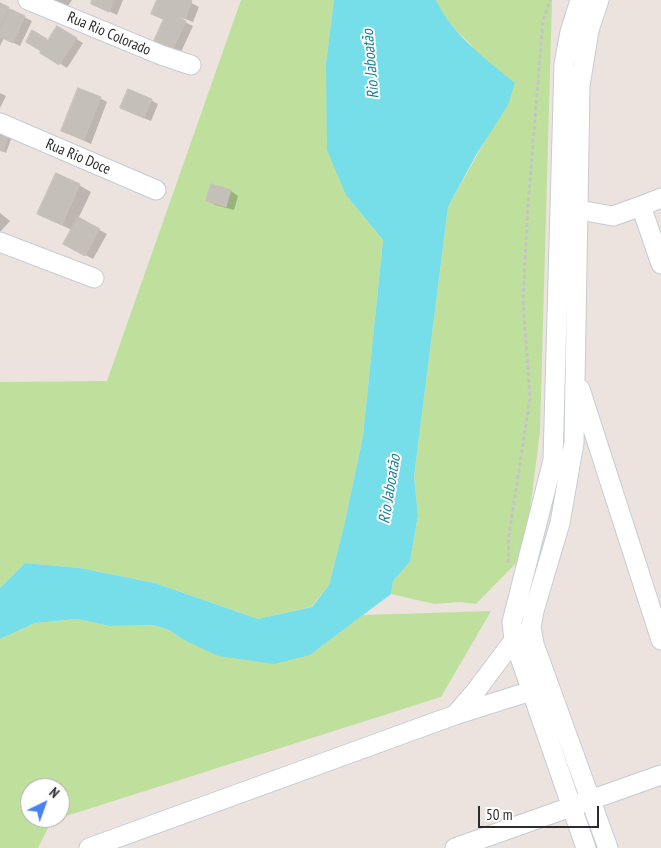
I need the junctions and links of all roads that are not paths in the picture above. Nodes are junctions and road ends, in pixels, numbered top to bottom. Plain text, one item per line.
1 (28, 0) edge
2 (580, 0) edge
3 (599, 0) edge
4 (191, 65) dead end
5 (0, 124) edge
6 (156, 190) dead end
7 (661, 198) edge
8 (641, 206) junction
9 (579, 210) junction
10 (0, 242) edge
11 (661, 264) edge
12 (94, 278) dead end
13 (576, 376) junction
14 (514, 640) junction
15 (661, 640) edge
16 (531, 691) junction
17 (455, 715) junction
18 (661, 775) edge
19 (591, 800) junction
20 (571, 807) junction
21 (459, 847) edge
22 (89, 848) edge
23 (586, 848) edge
24 (608, 848) edge

1 - 4 street, Rua Rio Colorado
2 - 14 street
3 - 9 street
5 - 6 street, Rua Rio Doce
7 - 8 street
8 - 9 street
8 - 11 street
9 - 13 street
10 - 12 street
13 - 15 street
13 - 19 street
14 - 16 street
14 - 17 street
16 - 17 street
16 - 20 street
17 - 22 street
18 - 19 street
19 - 20 street
19 - 24 street
20 - 21 street
20 - 23 street

